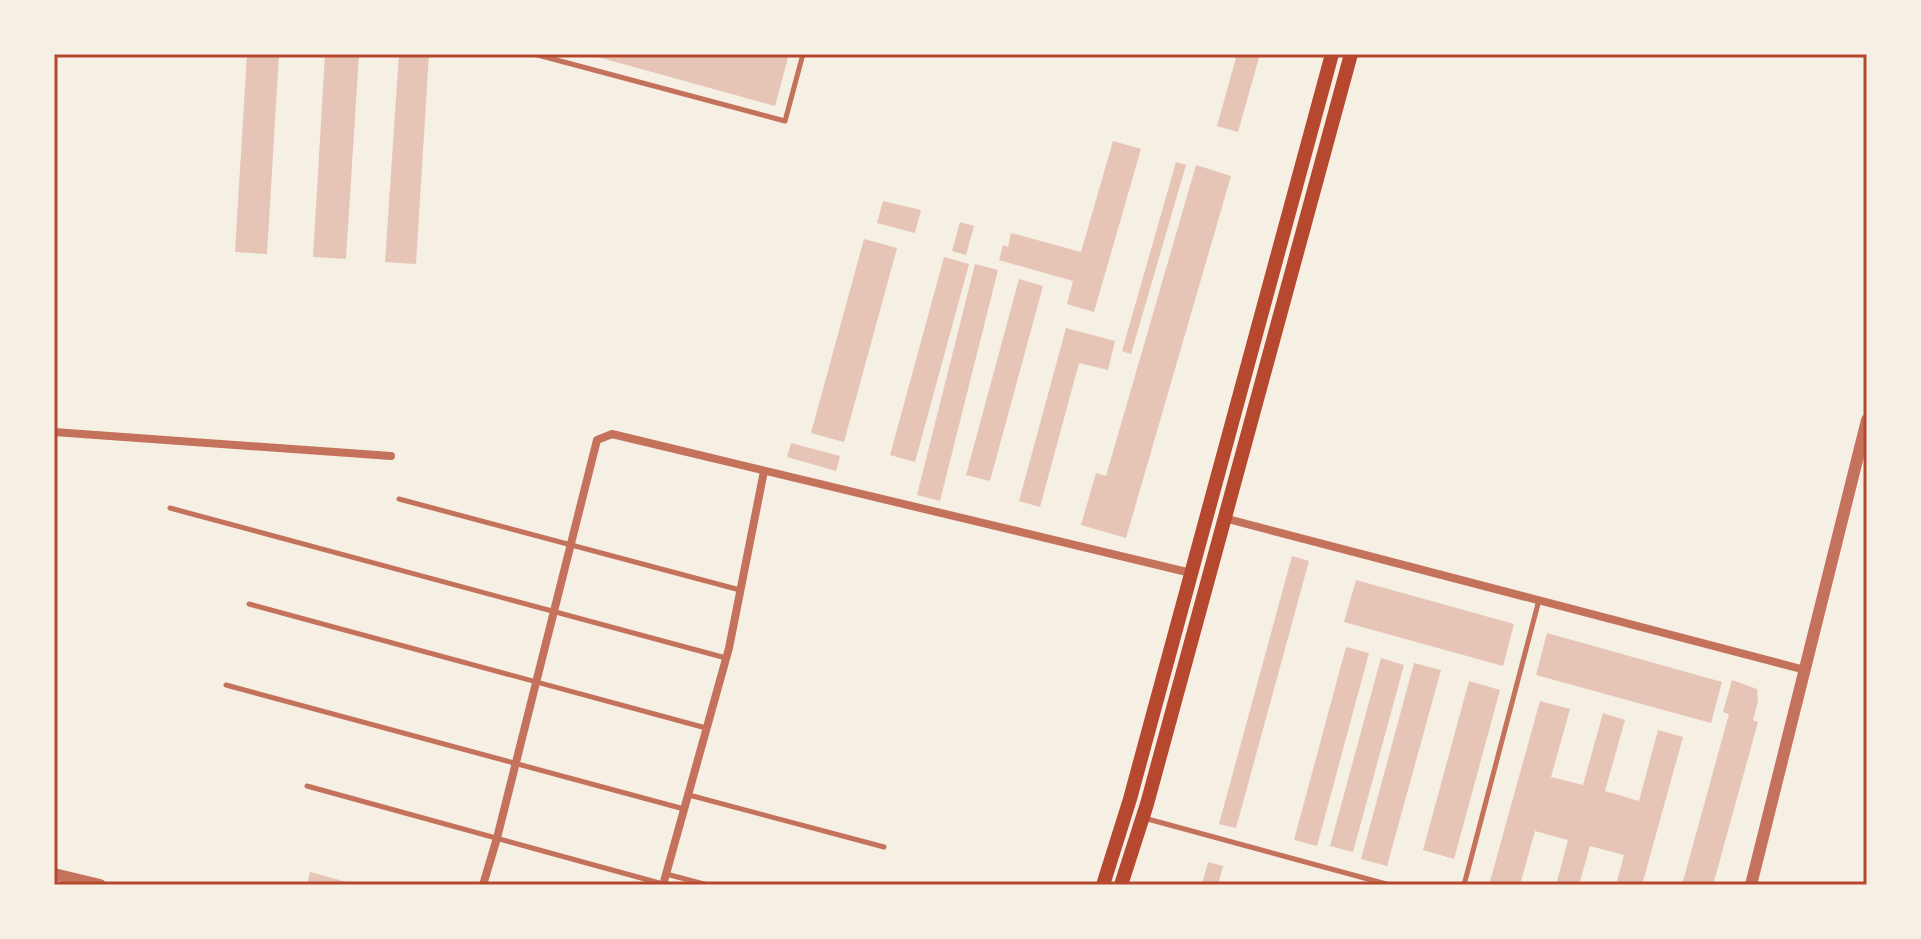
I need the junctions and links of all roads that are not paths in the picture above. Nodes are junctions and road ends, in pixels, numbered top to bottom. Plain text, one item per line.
1 (534, 54) edge
2 (803, 54) edge
3 (1332, 54) edge
4 (1351, 54) edge
5 (1867, 420) edge
6 (54, 432) edge
7 (391, 456) dead end
8 (764, 471) junction
9 (399, 499) dead end
10 (170, 508) dead end
11 (1224, 518) junction
12 (571, 544) junction
13 (1191, 573) junction
14 (740, 590) junction
15 (1539, 600) junction
16 (249, 604) dead end
17 (554, 612) junction
18 (726, 658) junction
19 (1805, 670) junction
20 (536, 682) junction
21 (226, 685) dead end
22 (706, 728) junction
23 (516, 763) junction
24 (307, 786) dead end
25 (688, 795) junction
26 (684, 809) junction
27 (1143, 818) junction
28 (497, 838) junction
29 (884, 847) dead end
30 (54, 874) edge
31 (664, 881) edge
32 (100, 885) edge
33 (483, 885) edge
34 (708, 885) edge
35 (1103, 885) edge
36 (1121, 885) edge
37 (1390, 885) edge
38 (1464, 885) edge
39 (1751, 885) edge

1 - 2 lane
3 - 13 main road
4 - 11 main road
5 - 19 street
6 - 7 street
8 - 12 street
8 - 13 street
8 - 14 street
9 - 12 lane
10 - 17 lane
11 - 15 street
11 - 27 main road
12 - 14 lane
12 - 17 street
13 - 35 main road
14 - 18 street
15 - 19 street
15 - 38 lane
16 - 20 lane
17 - 18 lane
17 - 20 street
18 - 22 street
19 - 39 street
20 - 22 lane
20 - 23 street
21 - 23 lane
22 - 25 street
23 - 26 lane
23 - 28 street
24 - 28 lane
25 - 26 street
25 - 29 lane
26 - 31 street
27 - 36 main road
27 - 37 lane
28 - 31 lane
28 - 33 street
30 - 32 street
31 - 34 lane

